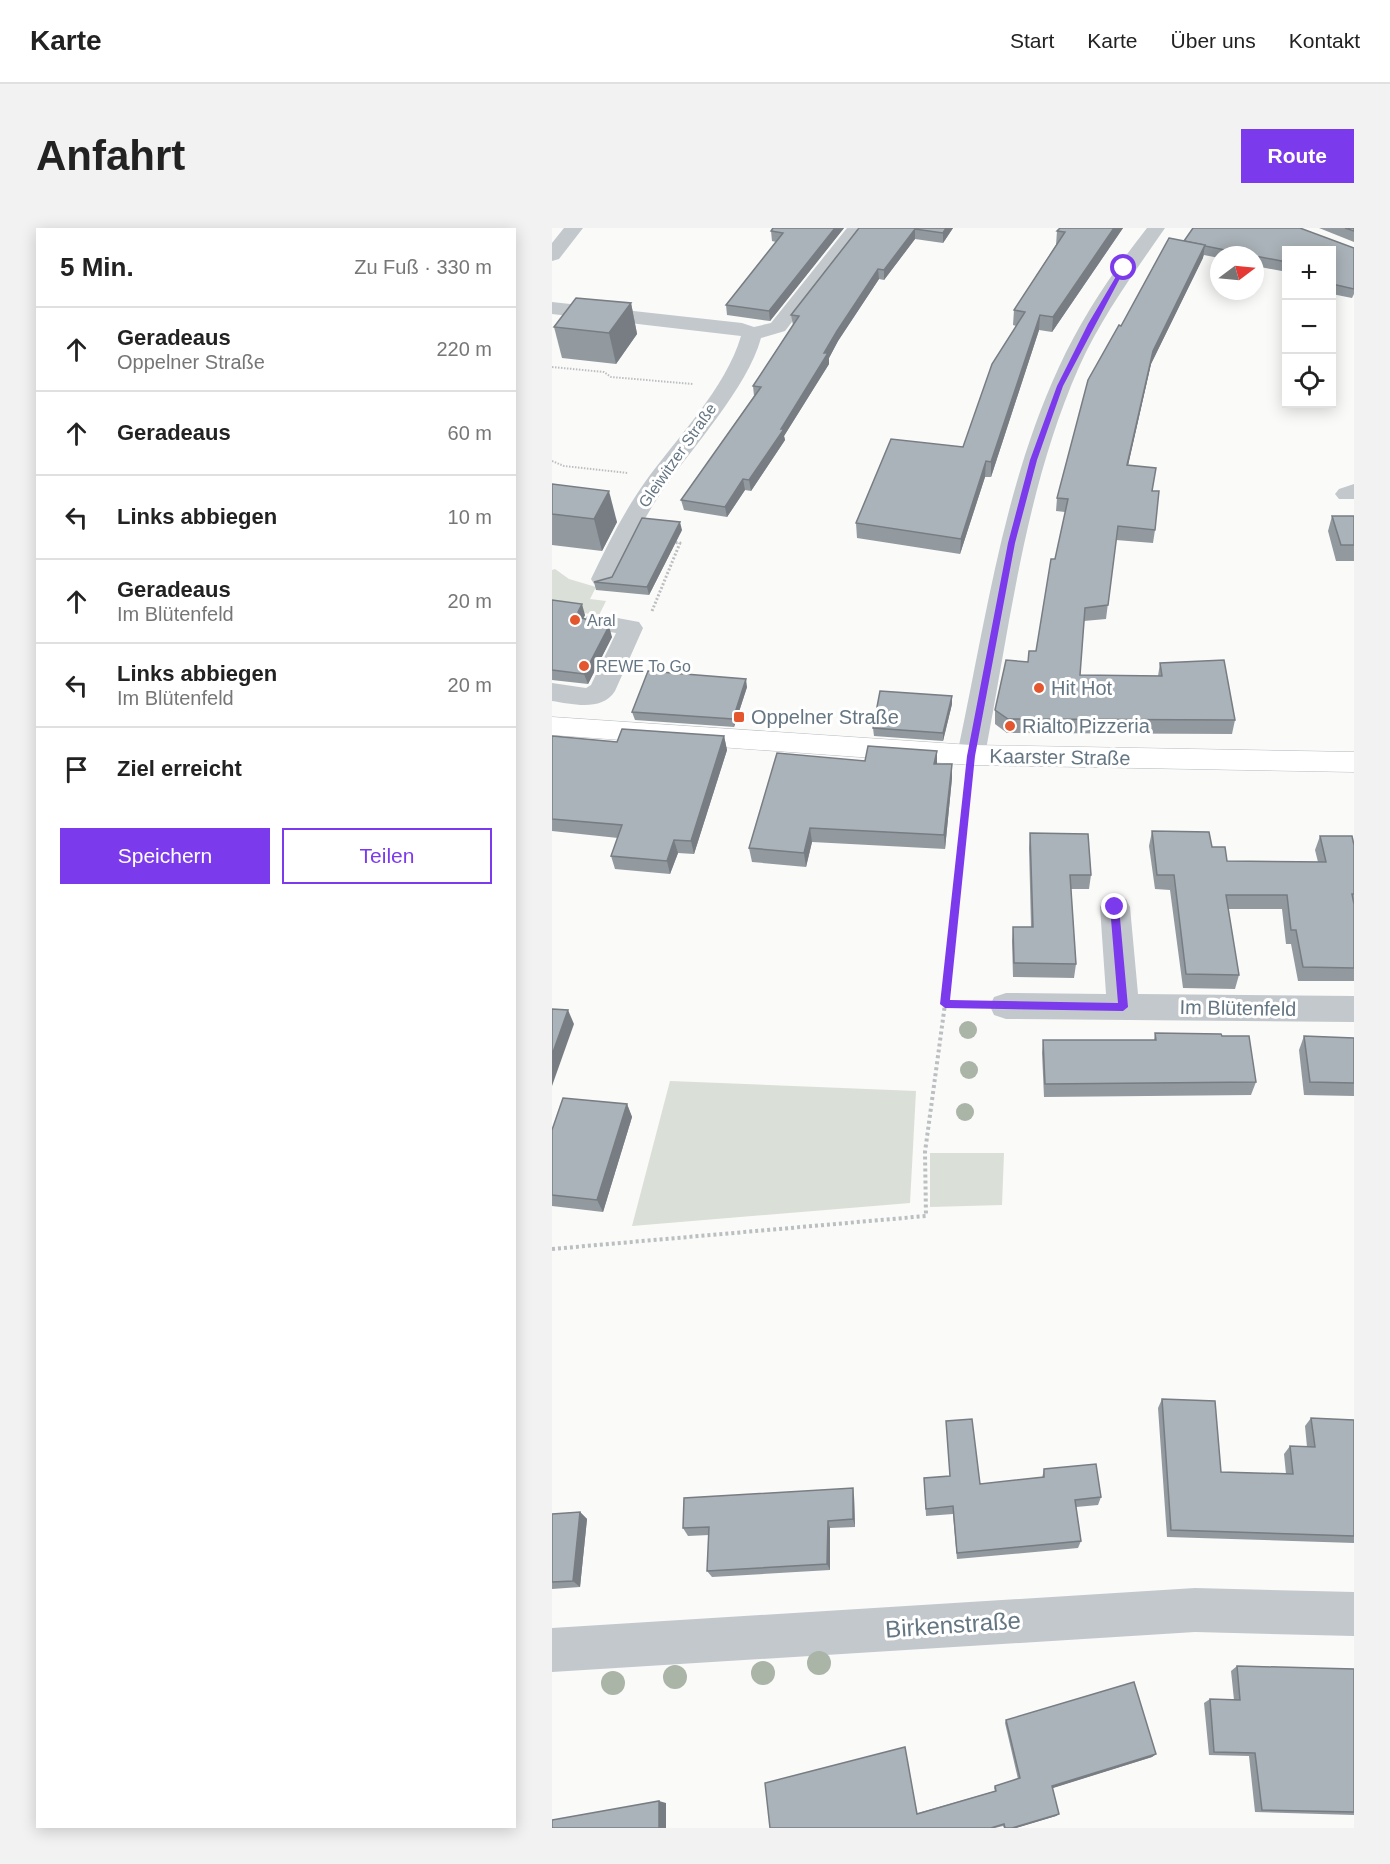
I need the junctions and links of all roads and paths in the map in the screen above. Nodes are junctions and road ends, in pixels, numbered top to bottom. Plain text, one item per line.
1 (573, 228) edge
2 (856, 228) edge
3 (1156, 228) edge
4 (552, 255) edge
5 (552, 308) edge
6 (752, 334) junction
7 (552, 367) edge
8 (725, 387) junction
9 (552, 461) edge
10 (659, 477) junction
11 (603, 579) edge
12 (596, 622) edge
13 (552, 692) edge
14 (552, 726) edge
15 (971, 756) junction
16 (1354, 762) edge
17 (1115, 907) dead end
18 (945, 1004) junction
19 (1006, 1006) joint
20 (1123, 1007) junction
21 (1354, 1010) edge
22 (552, 1249) edge
23 (1354, 1614) edge
24 (552, 1650) edge

1 - 4 street
2 - 6 street
3 - 15 street
5 - 6 street
6 - 8 street, Gleiwitzer Straße
7 - 8 path
8 - 10 street, Gleiwitzer Straße
9 - 10 path
10 - 11 street, Gleiwitzer Straße
12 - 13 street
14 - 15 main road, Kaarster Straße
15 - 16 main road, Kaarster Straße
15 - 18 path
17 - 20 street
18 - 19 path
18 - 22 path
19 - 20 street, Im Blütenfeld
20 - 21 street, Im Blütenfeld
23 - 24 street, Birkenstraße

